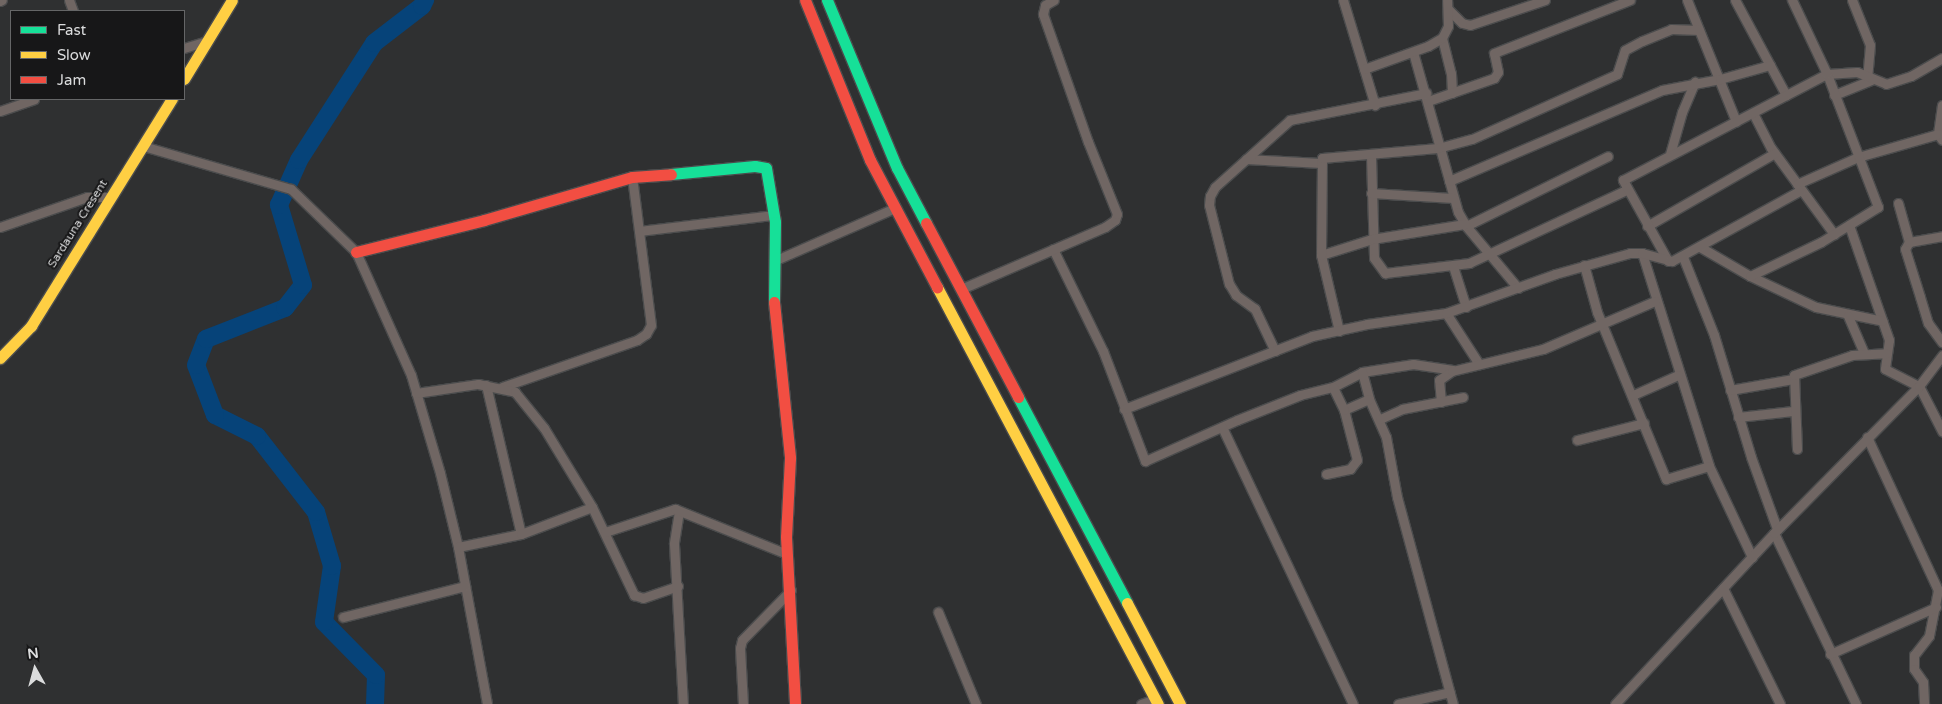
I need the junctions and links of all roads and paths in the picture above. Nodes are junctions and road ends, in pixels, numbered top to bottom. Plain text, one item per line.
1 (232, 0) edge
2 (805, 0) edge
3 (827, 0) edge
4 (1054, 0) edge
5 (1343, 0) edge
6 (1447, 0) edge
7 (1545, 0) edge
8 (1630, 0) edge
9 (1735, 0) edge
10 (1792, 0) edge
11 (1852, 0) edge
12 (1691, 1) edge
13 (1449, 10) junction
14 (1699, 30) junction
15 (1442, 38) junction
16 (207, 41) junction
17 (185, 48) edge
18 (1413, 52) junction
19 (1942, 58) edge
20 (1770, 65) junction
21 (1364, 69) junction
22 (1827, 74) junction
23 (185, 77) edge
24 (1720, 79) junction
25 (1869, 79) junction
26 (1695, 82) junction
27 (1452, 93) junction
28 (1786, 95) junction
29 (1834, 95) junction
30 (1427, 97) junction
31 (31, 100) edge
32 (171, 100) edge
33 (1375, 105) junction
34 (1942, 105) edge
35 (0, 111) edge
36 (1753, 113) junction
37 (1736, 121) junction
38 (1940, 137) edge
39 (142, 146) junction
40 (1438, 148) junction
41 (1775, 153) junction
42 (1670, 154) junction
43 (1371, 156) junction
44 (1608, 156) dead end
45 (1858, 157) junction
46 (1246, 159) junction
47 (1321, 163) junction
48 (632, 178) junction
49 (1449, 180) junction
50 (1799, 187) junction
51 (1626, 190) junction
52 (1371, 193) junction
53 (111, 197) junction
54 (1453, 198) junction
55 (1898, 204) dead end
56 (895, 208) junction
57 (774, 215) junction
58 (1465, 225) junction
59 (1849, 225) junction
60 (1647, 226) junction
61 (0, 227) edge
62 (639, 232) junction
63 (1834, 234) junction
64 (1942, 236) edge
65 (1372, 239) junction
66 (1909, 242) junction
67 (1700, 247) junction
68 (1053, 249) junction
69 (356, 252) junction
70 (1642, 253) junction
71 (1490, 254) junction
72 (1322, 256) junction
73 (1683, 257) junction
74 (776, 260) junction
75 (1668, 261) junction
76 (1584, 265) junction
77 (1453, 266) junction
78 (1750, 276) junction
79 (1518, 288) junction
80 (961, 289) junction
81 (1655, 300) junction
82 (1466, 307) junction
83 (1446, 314) junction
84 (1848, 316) junction
85 (1883, 321) junction
86 (1603, 325) junction
87 (1339, 330) junction
88 (1942, 342) edge
89 (1275, 351) junction
90 (1864, 353) junction
91 (1886, 353) junction
92 (1942, 356) edge
93 (0, 358) edge
94 (1479, 364) junction
95 (1942, 366) edge
96 (1453, 370) junction
97 (1362, 372) junction
98 (1927, 373) junction
99 (1678, 375) junction
100 (1793, 379) junction
101 (486, 385) junction
102 (1918, 386) junction
103 (501, 387) junction
104 (1333, 387) junction
105 (1730, 390) junction
106 (416, 393) junction
107 (1633, 395) junction
108 (1464, 396) dead end
109 (1369, 399) junction
110 (1441, 402) junction
111 (1124, 409) junction
112 (1344, 410) junction
113 (1793, 411) junction
114 (1738, 417) junction
115 (1380, 419) junction
116 (1644, 423) junction
117 (1222, 427) junction
118 (1942, 431) edge
119 (1867, 437) junction
120 (1577, 440) dead end
121 (1797, 449) dead end
122 (1709, 466) junction
123 (1326, 474) dead end
124 (592, 507) junction
125 (679, 511) junction
126 (1776, 531) junction
127 (605, 532) junction
128 (521, 534) junction
129 (458, 547) junction
130 (787, 554) junction
131 (1752, 557) junction
132 (465, 586) junction
133 (678, 586) junction
134 (1723, 588) junction
135 (791, 590) junction
136 (1936, 607) junction
137 (938, 612) dead end
138 (343, 617) dead end
139 (1830, 654) junction
140 (1450, 692) junction
141 (1156, 701) edge
142 (487, 704) edge
143 (683, 704) edge
144 (743, 704) edge
145 (795, 704) edge
146 (976, 704) edge
147 (1141, 704) edge
148 (1180, 704) edge
149 (1353, 704) edge
150 (1398, 704) edge
151 (1453, 704) edge
152 (1615, 704) edge
153 (1780, 704) edge
154 (1856, 704) edge
155 (1924, 704) edge

1 - 16 main road
2 - 56 main road
3 - 80 main road
4 - 68 street
5 - 21 street
6 - 13 street
7 - 13 street
8 - 27 street
9 - 20 street
10 - 22 street
11 - 25 street
12 - 14 street
13 - 15 street
14 - 24 street
14 - 40 street
15 - 18 street
15 - 27 street
16 - 17 street
16 - 23 main road
18 - 21 street
18 - 30 street
19 - 25 street
20 - 24 street
20 - 28 street
21 - 33 street
22 - 25 street
22 - 28 street
22 - 29 street
24 - 26 street
24 - 37 street
25 - 29 street
26 - 42 street
26 - 49 street
27 - 30 street
28 - 36 street
29 - 45 street
30 - 33 street
30 - 40 street
31 - 35 street
32 - 39 main road, Sardauna Cresent
33 - 46 street
34 - 38 street
36 - 37 street
36 - 41 street
37 - 42 street
38 - 45 street
39 - 53 main road, Sardauna Cresent
39 - 69 street
40 - 43 street
40 - 49 street
41 - 50 street
41 - 60 street
42 - 51 street
43 - 47 street
43 - 52 street
44 - 58 street
45 - 50 street
45 - 59 street
46 - 47 street
46 - 89 street
47 - 72 street
48 - 57 main road
48 - 62 street
48 - 69 main road
49 - 54 street
50 - 63 street
50 - 67 street
51 - 60 street
51 - 71 street
52 - 54 street
52 - 65 street
53 - 61 street
53 - 93 main road, Sardauna Cresent
54 - 58 street
55 - 66 street
56 - 74 street
56 - 141 main road
57 - 62 street
57 - 74 main road
58 - 65 street
58 - 71 street
59 - 63 street
59 - 85 street
60 - 75 street
62 - 103 street
63 - 78 street
64 - 66 street
65 - 72 street
65 - 77 street
66 - 88 street
67 - 73 street
67 - 78 street
68 - 80 street
68 - 111 street
69 - 106 street
70 - 75 street
70 - 76 street
70 - 81 street
71 - 77 street
71 - 79 street
72 - 87 street
73 - 75 street
73 - 105 street
74 - 130 main road
76 - 79 street
76 - 86 street
77 - 82 street
78 - 84 street
79 - 82 street
80 - 148 main road
81 - 86 street
81 - 99 street
82 - 83 street
83 - 87 street
83 - 94 street
84 - 85 street
84 - 90 street
85 - 91 street
86 - 94 street
86 - 107 street
87 - 89 street
89 - 111 street
90 - 91 street
90 - 100 street
91 - 102 street
92 - 98 street
94 - 96 street
95 - 98 street
96 - 97 street
96 - 110 street
97 - 104 street
97 - 109 street
98 - 102 street
99 - 107 street
99 - 122 street
100 - 105 street
100 - 113 street
101 - 103 street
101 - 106 street
101 - 128 street
102 - 118 street
102 - 119 street
103 - 124 street
104 - 112 street
104 - 117 street
105 - 114 street
106 - 129 street
107 - 116 street
108 - 110 street
109 - 112 street
109 - 115 street
110 - 115 street
111 - 117 street
112 - 123 street
113 - 114 street
113 - 121 street
114 - 126 street
115 - 140 street
116 - 120 street
116 - 122 street
117 - 149 street
119 - 126 street
119 - 136 street
122 - 131 street
124 - 127 street
124 - 128 street
125 - 127 street
125 - 130 street
125 - 133 street
126 - 131 street
126 - 139 street
127 - 133 street
128 - 129 street
129 - 132 street
130 - 135 main road
131 - 134 street
132 - 138 street
132 - 142 street
133 - 143 street
134 - 152 street
134 - 153 street
135 - 144 street
135 - 145 main road
136 - 139 street
136 - 155 street
137 - 146 street
139 - 154 street
140 - 150 street
140 - 151 street
141 - 147 street

